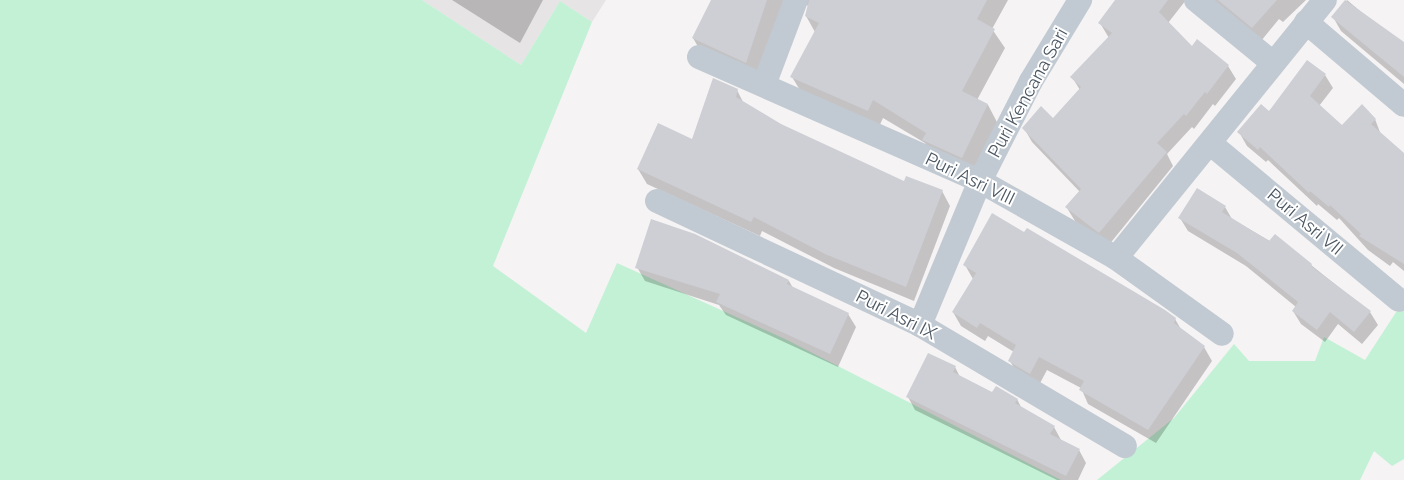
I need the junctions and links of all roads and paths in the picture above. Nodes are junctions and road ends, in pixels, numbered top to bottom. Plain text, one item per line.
1 (796, 0) edge
2 (1080, 0) edge
3 (1196, 0) edge
4 (1325, 0) edge
5 (1306, 22) junction
6 (699, 57) dead end
7 (1272, 63) junction
8 (764, 85) junction
9 (1404, 105) edge
10 (1211, 144) junction
11 (980, 181) junction
12 (657, 201) dead end
13 (1116, 258) junction
14 (1399, 300) dead end
15 (920, 325) junction
16 (1222, 334) dead end
17 (1125, 446) dead end

1 - 8 street
2 - 11 street, Puri Kencana Sari
3 - 7 street
4 - 5 street
5 - 7 street
5 - 9 street
6 - 8 street, Puri Asri VIII
7 - 10 street
8 - 11 street, Puri Asri VIII
10 - 13 street
10 - 14 street, Puri Asri VII
11 - 13 street, Puri Asri VIII
11 - 15 street, Puri Kencana Sari
12 - 15 street, Puri Asri IX
13 - 16 street, Puri Asri VIII
15 - 17 street, Puri Asri IX

